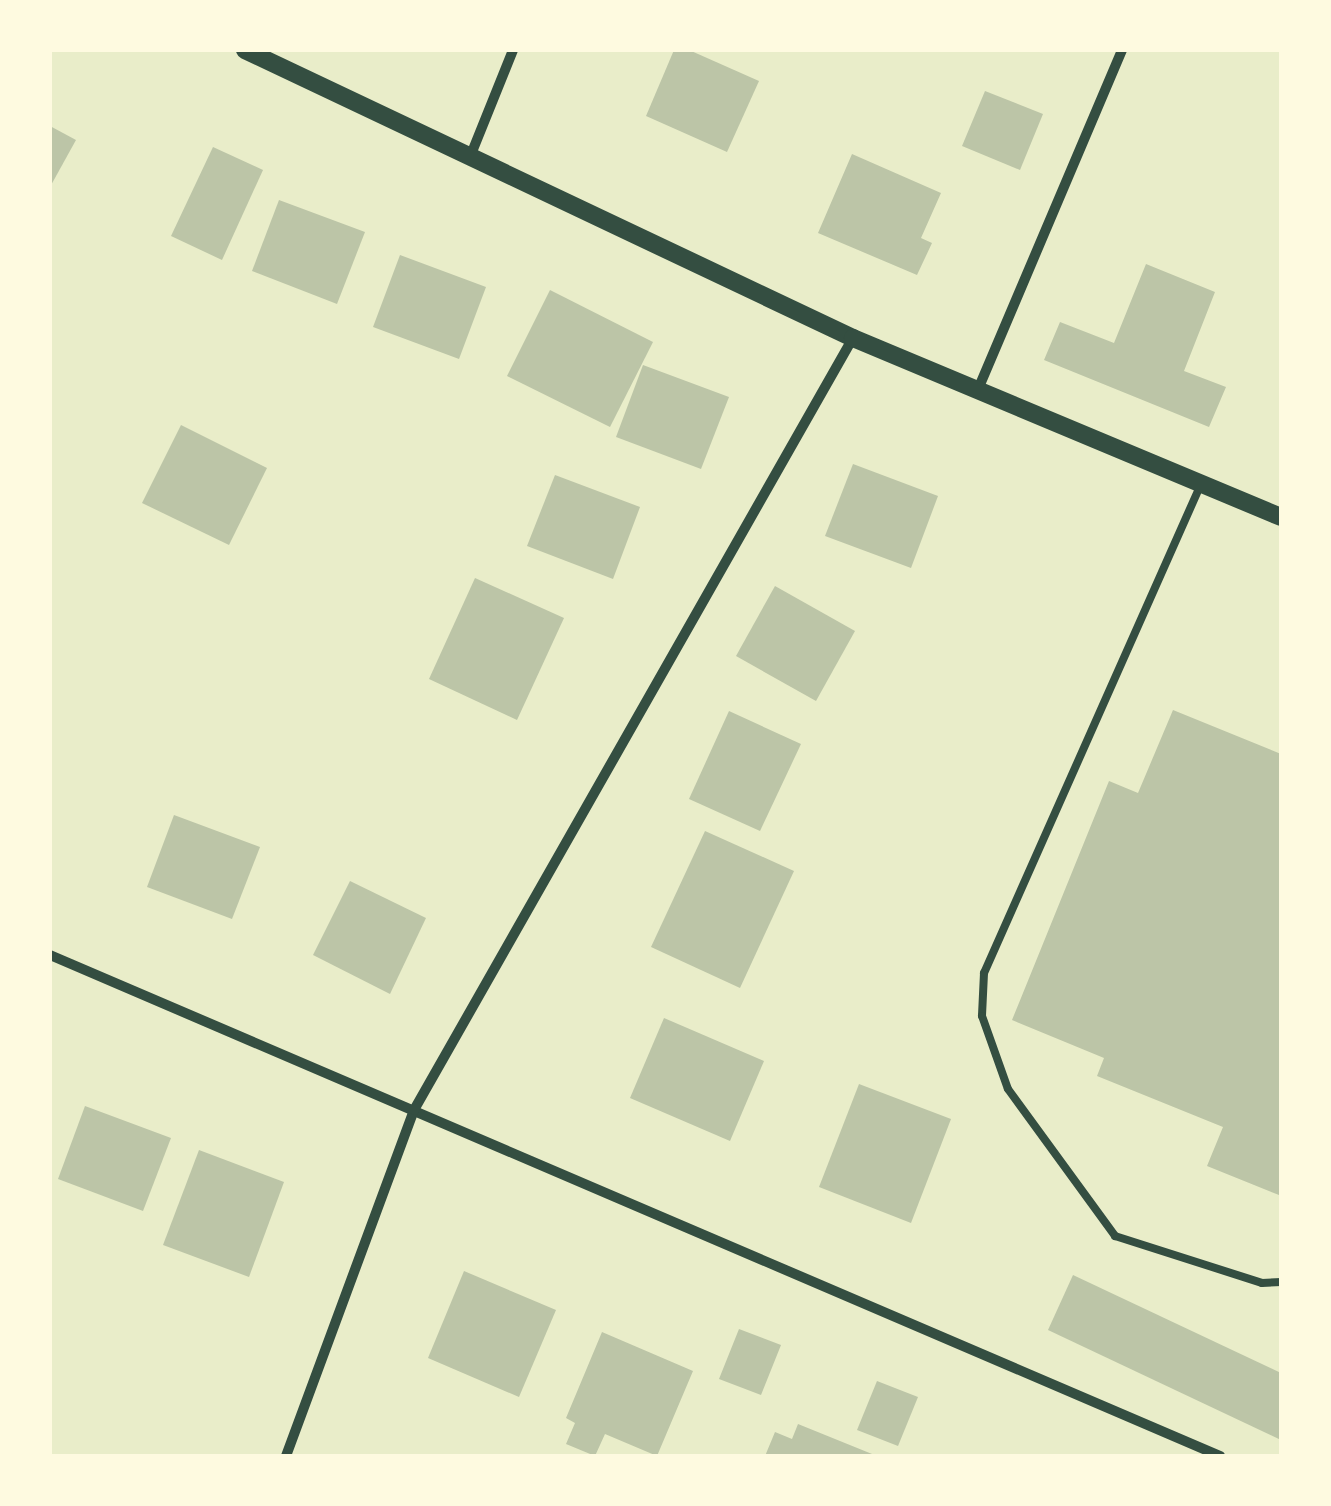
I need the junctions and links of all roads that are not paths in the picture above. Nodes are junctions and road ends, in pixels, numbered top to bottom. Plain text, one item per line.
1 (245, 50) edge
2 (513, 50) edge
3 (1122, 50) edge
4 (470, 157) junction
5 (853, 338) junction
6 (979, 387) junction
7 (1202, 483) junction
8 (1281, 517) edge
9 (50, 955) edge
10 (414, 1110) junction
11 (1281, 1282) edge
12 (286, 1456) edge
13 (1220, 1456) edge

1 - 4 street
2 - 4 street
3 - 6 street
4 - 5 street
5 - 6 street
5 - 10 street
6 - 7 street
7 - 8 street
7 - 11 lane
9 - 10 street
10 - 12 street
10 - 13 street

